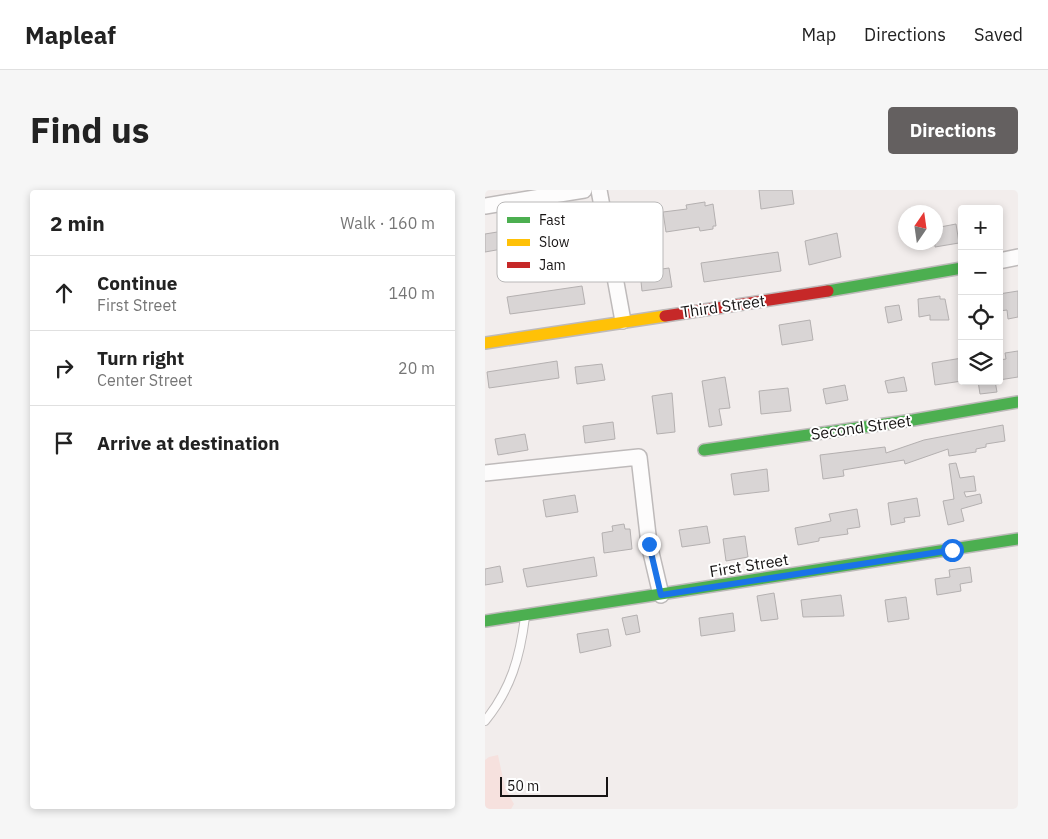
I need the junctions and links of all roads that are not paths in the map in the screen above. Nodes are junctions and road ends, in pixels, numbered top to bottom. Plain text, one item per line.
1 (584, 190) edge
2 (510, 202) edge
3 (1018, 258) edge
4 (1003, 260) edge
5 (958, 269) edge
6 (616, 282) edge
7 (623, 321) junction
8 (485, 343) edge
9 (1018, 402) edge
10 (704, 450) dead end
11 (485, 472) edge
12 (1018, 540) edge
13 (661, 595) junction
14 (525, 615) junction
15 (485, 621) edge
16 (485, 721) edge

1 - 2 street
3 - 4 street
5 - 7 street, Third Street
6 - 7 street
7 - 8 street, Third Street
9 - 10 street, Second Street
11 - 13 street
12 - 13 street, First Street
13 - 14 street, First Street
14 - 15 street, First Street
14 - 16 lane

